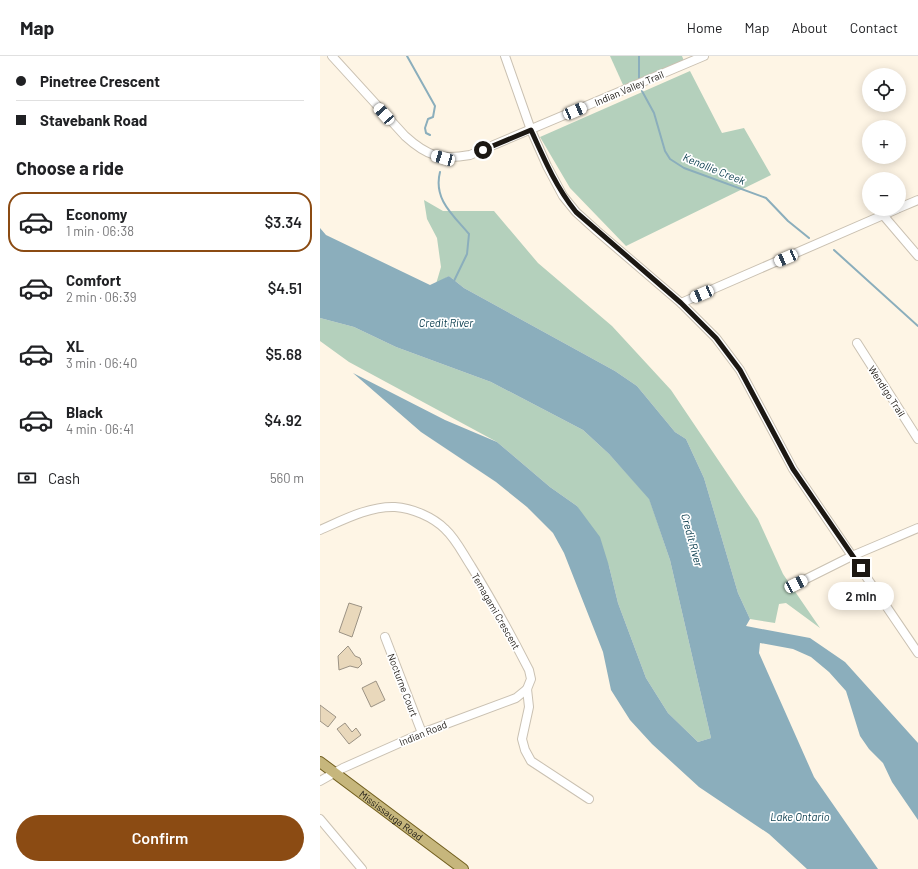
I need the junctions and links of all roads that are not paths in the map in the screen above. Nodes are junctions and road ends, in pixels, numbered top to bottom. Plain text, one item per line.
1 (332, 56) edge
2 (505, 56) edge
3 (704, 56) edge
4 (531, 130) junction
5 (918, 200) edge
6 (906, 205) edge
7 (881, 216) edge
8 (884, 216) edge
9 (918, 256) edge
10 (681, 303) junction
11 (857, 343) dead end
12 (918, 439) edge
13 (918, 528) edge
14 (320, 530) edge
15 (852, 556) junction
16 (796, 584) dead end
17 (385, 637) dead end
18 (918, 653) edge
19 (527, 689) junction
20 (422, 733) junction
21 (320, 762) edge
22 (336, 773) junction
23 (320, 781) edge
24 (589, 799) dead end
25 (320, 819) edge
26 (362, 869) edge
27 (463, 869) edge

1 - 4 street, Indian Valley Trail
2 - 4 street
3 - 4 street, Indian Valley Trail
4 - 10 street
5 - 6 street
7 - 10 street
8 - 9 street
10 - 15 street
11 - 12 street, Wendigo Trail
13 - 15 street
14 - 19 street, Temagami Crescent
15 - 16 street
15 - 18 street
17 - 20 street, Nocturne Court
19 - 20 street, Indian Road
19 - 24 street, Temagami Crescent
20 - 22 street, Indian Road
21 - 22 main road, Mississauga Road
22 - 23 street, Indian Road
22 - 27 main road, Mississauga Road
25 - 26 street

